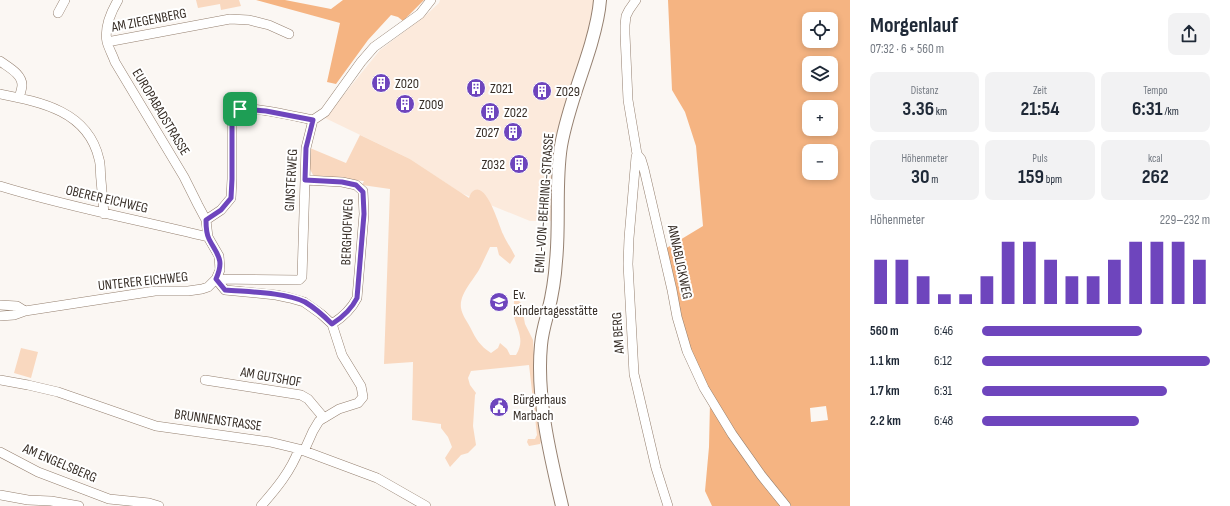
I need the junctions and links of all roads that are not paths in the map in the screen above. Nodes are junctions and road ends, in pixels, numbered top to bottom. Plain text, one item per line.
1 (66, 0) edge
2 (118, 0) edge
3 (431, 0) edge
4 (600, 0) edge
5 (636, 0) edge
6 (58, 13) dead end
7 (289, 34) dead end
8 (107, 42) junction
9 (0, 61) edge
10 (0, 94) edge
11 (19, 98) junction
12 (313, 120) junction
13 (637, 154) junction
14 (305, 180) junction
15 (0, 186) edge
16 (104, 214) junction
17 (206, 220) junction
18 (208, 237) junction
19 (216, 279) junction
20 (0, 305) edge
21 (25, 311) junction
22 (0, 316) edge
23 (332, 324) junction
24 (0, 380) edge
25 (205, 380) dead end
26 (324, 418) junction
27 (301, 450) junction
28 (0, 452) edge
29 (0, 494) edge
30 (106, 503) edge
31 (79, 506) edge
32 (159, 506) edge
33 (261, 506) edge
34 (426, 506) edge
35 (562, 506) edge
36 (668, 506) edge
37 (786, 506) edge

1 - 6 street
2 - 8 street, EUROPABADSTRASSE
3 - 12 street
4 - 35 main road, EMIL-VON-BEHRING-STRASSE
5 - 13 street, ANNABLICKWEG
7 - 8 street, AM ZIEGENBERG
8 - 17 street, EUROPABADSTRASSE
9 - 11 street
10 - 11 street
11 - 16 street
12 - 14 street, GINSTERWEG
12 - 17 street
13 - 36 street, AM BERG
13 - 37 street, ANNABLICKWEG
14 - 19 street, GINSTERWEG
14 - 23 street, BERGHOFWEG
15 - 16 street, OBERER EICHWEG
16 - 18 street, OBERER EICHWEG
17 - 18 street, EUROPABADSTRASSE
18 - 19 street
19 - 21 street, UNTERER EICHWEG
19 - 23 street
20 - 21 street, UNTERER EICHWEG
21 - 22 street, UNTERER EICHWEG
23 - 26 street
24 - 27 street, BRUNNENSTRASSE
25 - 26 street, AM GUTSHOF
26 - 27 street
27 - 33 street
27 - 34 street, BRUNNENSTRASSE
28 - 30 street, AM ENGELSBERG
29 - 31 street
30 - 32 street, AM ENGELSBERG

